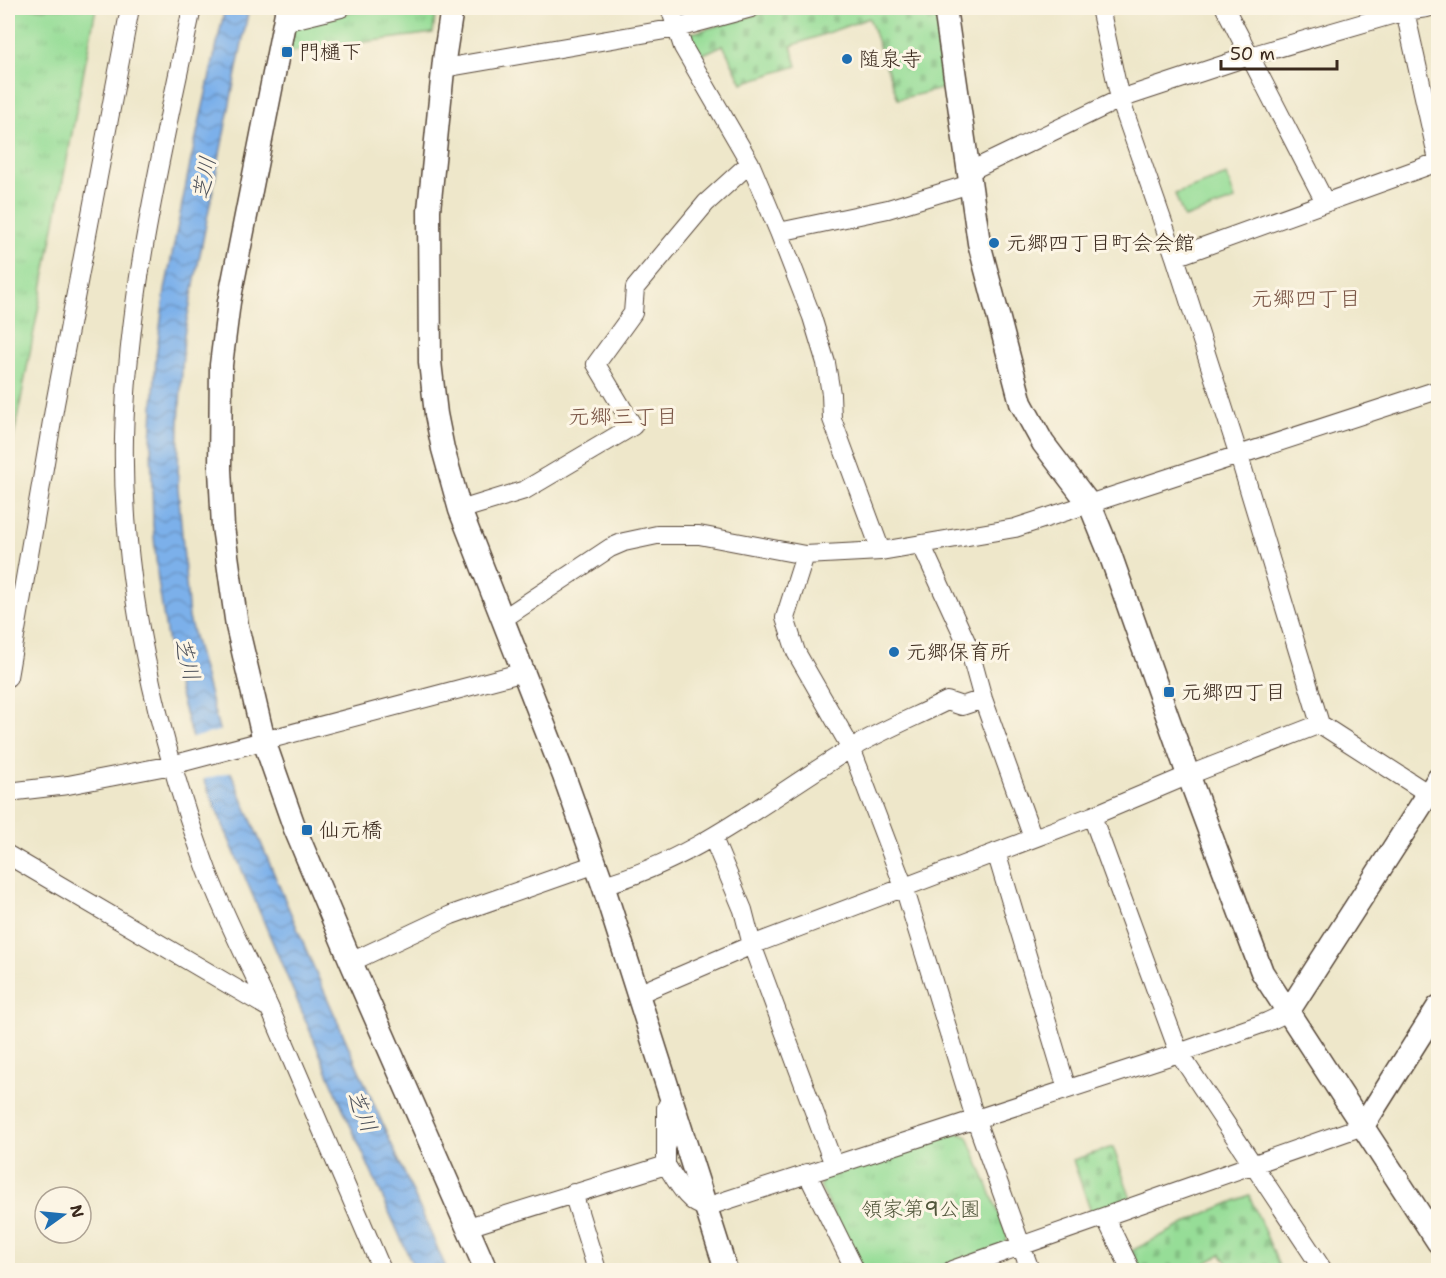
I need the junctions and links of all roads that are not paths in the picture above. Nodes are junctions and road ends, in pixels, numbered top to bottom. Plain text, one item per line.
1 (130, 8) edge
2 (192, 8) edge
3 (341, 8) edge
4 (452, 8) edge
5 (670, 8) edge
6 (751, 8) edge
7 (945, 8) edge
8 (1100, 8) edge
9 (1225, 8) edge
10 (1427, 8) edge
11 (1405, 9) edge
12 (286, 15) edge
13 (677, 28) junction
14 (1251, 56) junction
15 (444, 68) junction
16 (1120, 99) junction
17 (1438, 161) edge
18 (750, 163) junction
19 (969, 178) junction
20 (1325, 202) junction
21 (779, 232) junction
22 (1175, 256) junction
23 (1438, 390) edge
24 (1239, 456) junction
25 (1090, 505) junction
26 (460, 510) junction
27 (922, 546) junction
28 (881, 551) junction
29 (805, 555) junction
30 (503, 620) junction
31 (524, 672) junction
32 (8, 677) edge
33 (983, 699) junction
34 (1320, 724) junction
35 (258, 742) junction
36 (851, 748) junction
37 (177, 764) junction
38 (1189, 775) junction
39 (1435, 791) edge
40 (8, 792) edge
41 (1092, 816) junction
42 (712, 838) junction
43 (1032, 838) junction
44 (996, 852) junction
45 (8, 855) edge
46 (600, 875) junction
47 (904, 887) junction
48 (752, 945) junction
49 (351, 962) junction
50 (638, 994) junction
51 (1438, 1007) edge
52 (269, 1008) junction
53 (1288, 1012) junction
54 (1179, 1053) junction
55 (1067, 1089) junction
56 (671, 1098) junction
57 (975, 1118) junction
58 (1363, 1126) junction
59 (1253, 1164) junction
60 (666, 1165) junction
61 (834, 1165) junction
62 (807, 1173) junction
63 (573, 1193) junction
64 (706, 1207) junction
65 (1106, 1217) junction
66 (468, 1227) junction
67 (1438, 1241) edge
68 (1021, 1248) junction
69 (381, 1270) edge
70 (486, 1270) edge
71 (597, 1270) edge
72 (726, 1270) edge
73 (855, 1270) edge
74 (952, 1270) edge
75 (1030, 1270) edge
76 (1131, 1270) edge
77 (1323, 1270) edge

1 - 32 street
2 - 37 street
3 - 12 street
4 - 15 street
5 - 13 street
6 - 13 street
7 - 19 street
8 - 16 street
9 - 14 street
10 - 11 street
11 - 14 street
11 - 17 street
12 - 35 street
13 - 15 street
13 - 18 street
14 - 16 street
14 - 20 street
15 - 26 street
16 - 19 street
16 - 22 street
17 - 20 street
18 - 21 street
18 - 26 street
19 - 21 street
19 - 25 street
20 - 22 street
21 - 28 street
22 - 24 street
23 - 24 street
24 - 25 street
24 - 34 street
25 - 27 street
25 - 38 street
26 - 30 street
27 - 28 street
27 - 33 street
28 - 29 street
29 - 30 street
29 - 36 street
30 - 31 street
31 - 35 street
31 - 46 street
33 - 36 street
33 - 43 street
34 - 38 street
34 - 39 street
35 - 37 street
35 - 49 street
36 - 42 street
36 - 47 street
37 - 40 street
37 - 52 street
38 - 41 street
38 - 53 street
39 - 53 street
41 - 43 street
41 - 54 street
42 - 46 street
42 - 48 street
43 - 44 street
44 - 47 street
44 - 55 street
45 - 52 street
46 - 49 street
46 - 50 street
47 - 48 street
47 - 57 street
48 - 50 street
48 - 61 street
49 - 66 street
50 - 56 street
51 - 58 street
52 - 69 street
53 - 54 street
53 - 58 street
54 - 55 street
54 - 59 street
55 - 57 street
56 - 60 street
56 - 64 street
57 - 61 street
57 - 68 street
58 - 59 street
58 - 67 street
59 - 65 street
59 - 77 street
60 - 63 street
60 - 64 street
61 - 62 street
62 - 64 street
62 - 73 street
63 - 66 street
63 - 71 street
64 - 72 street
65 - 68 street
65 - 76 street
66 - 70 street
68 - 74 street
68 - 75 street

